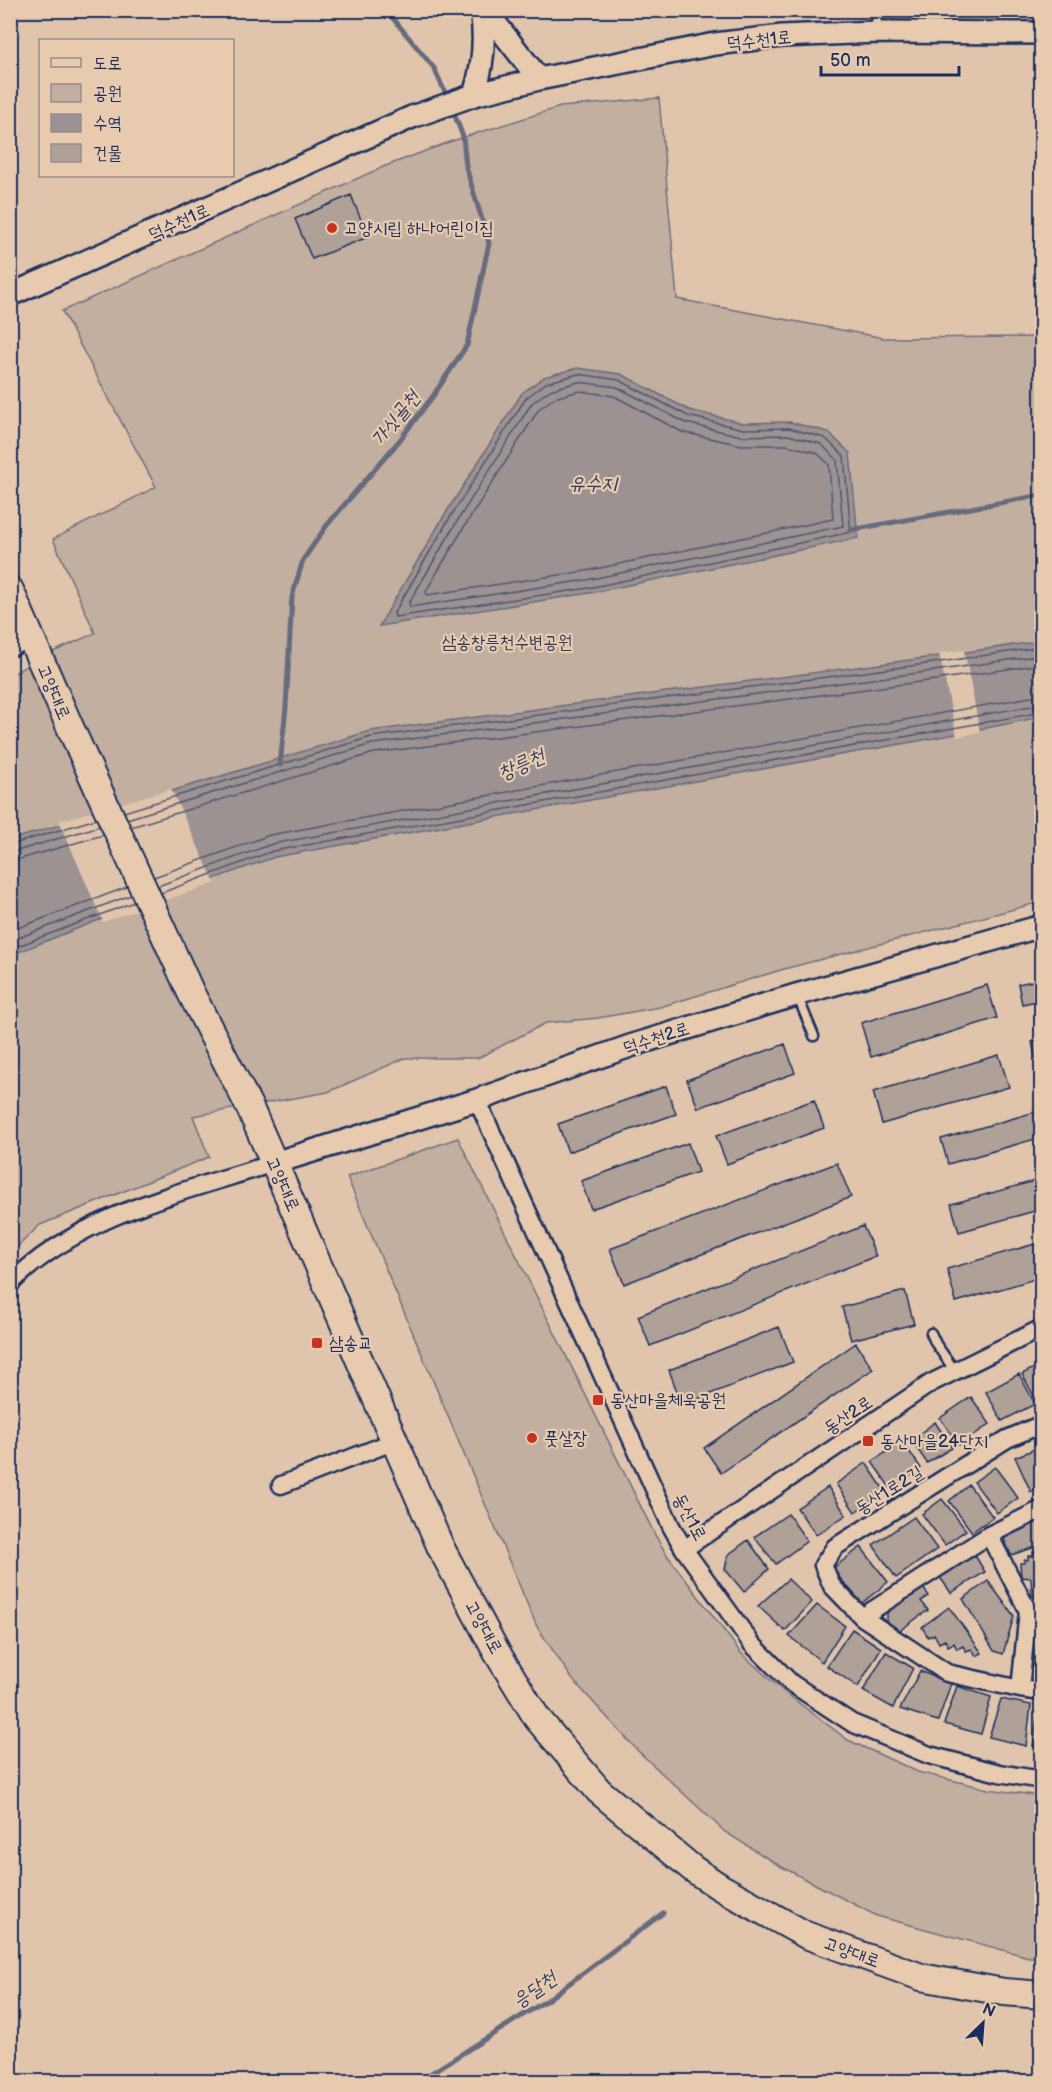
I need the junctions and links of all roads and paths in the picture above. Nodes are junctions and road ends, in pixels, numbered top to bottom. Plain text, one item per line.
1 (483, 10) edge
2 (876, 10) edge
3 (877, 32) junction
4 (1041, 33) edge
5 (539, 79) junction
6 (478, 94) junction
7 (10, 295) edge
8 (10, 590) edge
9 (21, 643) edge
10 (1041, 926) edge
11 (796, 995) junction
12 (814, 1036) dead end
13 (477, 1100) junction
14 (274, 1163) junction
15 (10, 1284) edge
16 (1041, 1328) edge
17 (931, 1333) dead end
18 (955, 1371) junction
19 (1041, 1424) edge
20 (395, 1441) junction
21 (280, 1485) dead end
22 (1041, 1509) edge
23 (989, 1535) junction
24 (684, 1549) junction
25 (862, 1617) junction
26 (1020, 1689) junction
27 (1041, 1692) edge
28 (1041, 1780) edge
29 (1041, 1995) edge

1 - 5 street
1 - 6 street
2 - 3 lane
3 - 4 street, 덕수천1로
3 - 5 street, 덕수천1로
5 - 6 street, 덕수천1로
6 - 7 street, 덕수천1로
8 - 9 main road, 고양대로
9 - 14 main road, 고양대로
10 - 11 street, 덕수천2로
11 - 12 lane
11 - 13 street, 덕수천2로
13 - 14 street, 덕수천2로
13 - 24 street, 동산1로
14 - 15 street
14 - 20 main road, 고양대로
16 - 18 street, 동산2로
17 - 18 lane
18 - 24 street, 동산2로
19 - 25 street, 동산1로2길
20 - 21 street
20 - 29 main road, 고양대로
22 - 23 street
23 - 25 street
23 - 26 street
24 - 28 street, 동산1로
25 - 26 street, 동산1로2길
26 - 27 street, 동산1로2길

